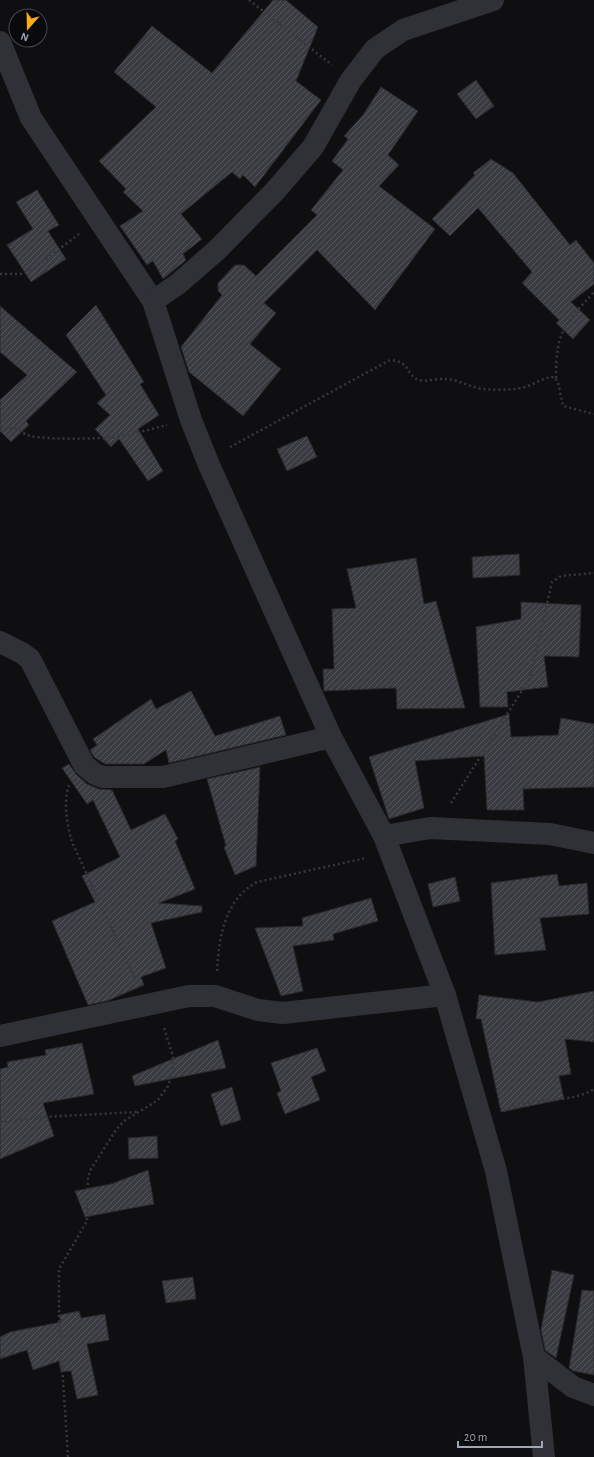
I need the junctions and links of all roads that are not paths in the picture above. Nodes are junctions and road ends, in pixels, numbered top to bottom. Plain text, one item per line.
1 (493, 0) edge
2 (0, 42) edge
3 (153, 301) junction
4 (0, 642) edge
5 (331, 737) junction
6 (594, 843) edge
7 (387, 844) junction
8 (445, 995) junction
9 (0, 1036) edge
10 (534, 1357) junction
11 (594, 1395) edge
12 (544, 1457) edge

1 - 3 street
2 - 3 street
3 - 5 street
4 - 5 street
5 - 7 street
6 - 7 street
7 - 8 street
8 - 9 street
8 - 10 street
10 - 11 street
10 - 12 street

